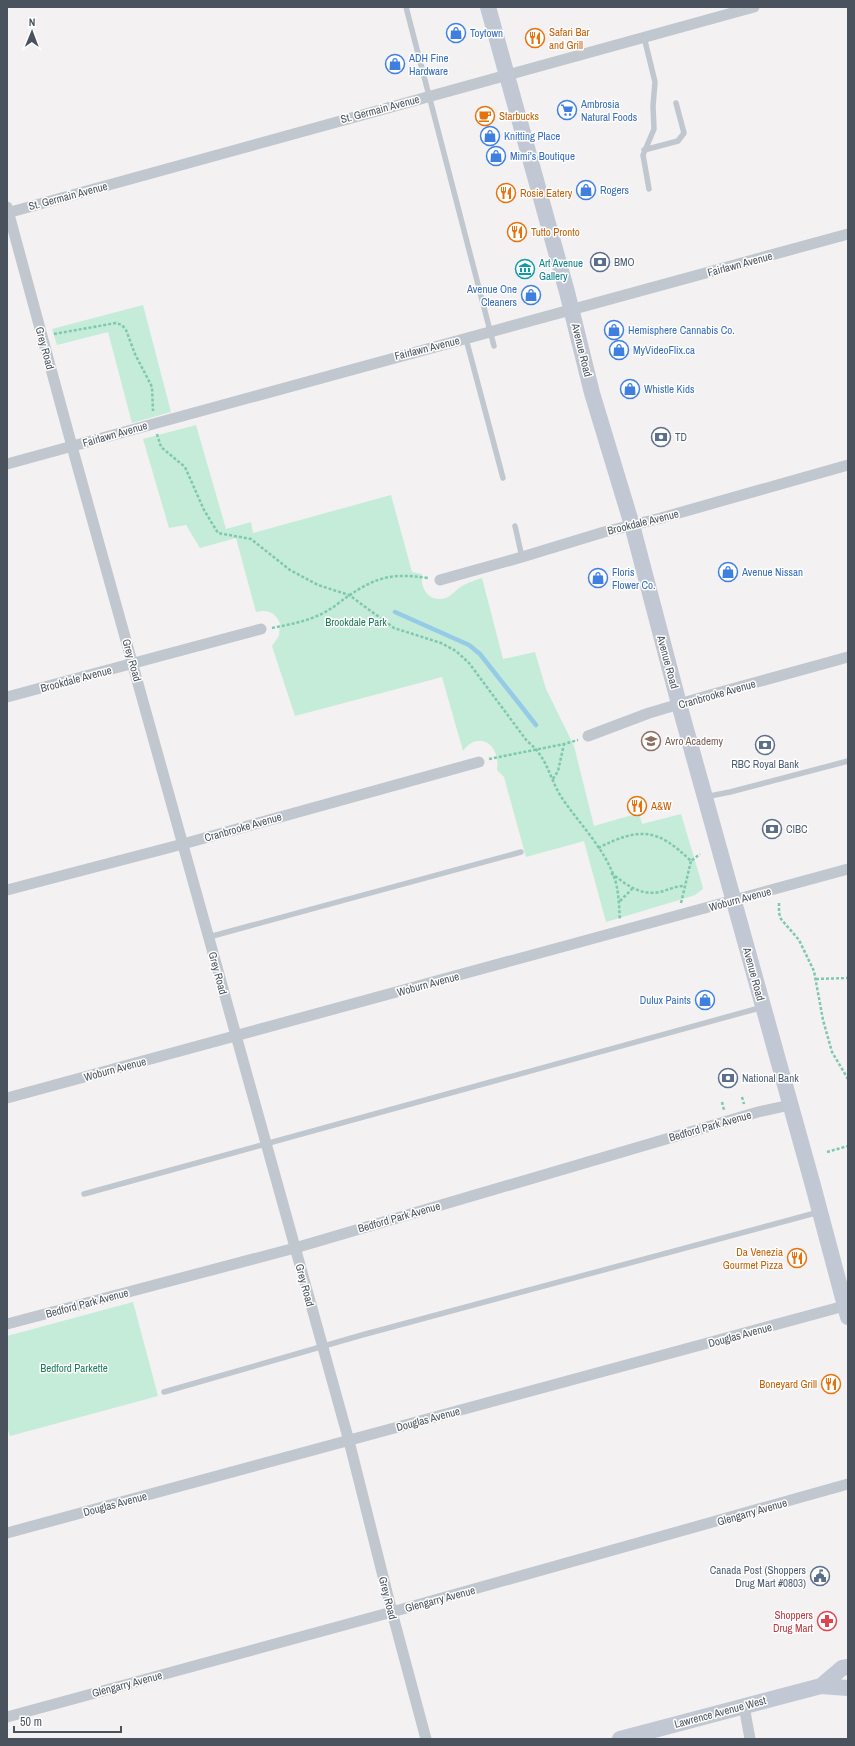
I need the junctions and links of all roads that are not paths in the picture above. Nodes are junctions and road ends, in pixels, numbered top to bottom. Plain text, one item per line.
1 (406, 7) edge
2 (488, 7) edge
3 (754, 7) edge
4 (644, 37) junction
5 (506, 75) junction
6 (429, 96) junction
7 (676, 103) dead end
8 (644, 150) junction
9 (649, 189) dead end
10 (7, 211) edge
11 (848, 234) edge
12 (571, 309) junction
13 (491, 332) junction
14 (466, 339) junction
15 (494, 346) dead end
16 (72, 446) junction
17 (7, 464) edge
18 (848, 465) edge
19 (503, 478) dead end
20 (632, 525) junction
21 (515, 526) dead end
22 (522, 558) junction
23 (440, 580) road end
24 (261, 629) road end
25 (848, 657) edge
26 (133, 664) junction
27 (7, 698) edge
28 (679, 704) junction
29 (588, 736) road end
30 (848, 761) edge
31 (479, 762) road end
32 (705, 797) junction
33 (183, 844) junction
34 (521, 852) dead end
35 (848, 869) edge
36 (7, 890) edge
37 (734, 900) junction
38 (209, 937) junction
39 (763, 1007) junction
40 (235, 1036) junction
41 (7, 1098) edge
42 (790, 1105) junction
43 (266, 1144) junction
44 (84, 1194) dead end
45 (820, 1212) junction
46 (295, 1248) junction
47 (847, 1310) edge
48 (7, 1324) edge
49 (322, 1347) junction
50 (164, 1392) dead end
51 (348, 1441) junction
52 (848, 1484) edge
53 (7, 1533) edge
54 (392, 1612) junction
55 (848, 1666) edge
56 (821, 1686) junction
57 (848, 1688) edge
58 (744, 1706) junction
59 (7, 1717) edge
60 (426, 1739) edge
61 (620, 1739) edge
62 (750, 1739) edge

1 - 6 lane
2 - 5 main road, Avenue Road
3 - 4 street, St. Germain Avenue
4 - 5 street, St. Germain Avenue
4 - 8 lane
5 - 6 street, St. Germain Avenue
5 - 12 main road, Avenue Road
6 - 10 street, St. Germain Avenue
6 - 13 lane
7 - 8 lane
8 - 9 lane
10 - 16 street, Grey Road
11 - 12 street, Fairlawn Avenue
12 - 13 street, Fairlawn Avenue
12 - 20 main road, Avenue Road
13 - 14 street, Fairlawn Avenue
13 - 15 lane
14 - 16 street, Fairlawn Avenue
14 - 19 lane
16 - 17 street, Fairlawn Avenue
16 - 26 street, Grey Road
18 - 20 street, Brookdale Avenue
20 - 22 street, Brookdale Avenue
20 - 28 main road, Avenue Road
21 - 22 lane
22 - 23 street, Brookdale Avenue
24 - 26 street, Brookdale Avenue
25 - 28 street, Cranbrooke Avenue
26 - 27 street, Brookdale Avenue
26 - 33 street, Grey Road
28 - 29 street, Cranbrooke Avenue
28 - 32 main road, Avenue Road
30 - 32 lane
31 - 33 street, Cranbrooke Avenue
32 - 37 main road, Avenue Road
33 - 36 street, Cranbrooke Avenue
33 - 38 street, Grey Road
34 - 38 lane
35 - 37 street, Woburn Avenue
37 - 39 main road, Avenue Road
37 - 40 street, Woburn Avenue
38 - 40 street, Grey Road
39 - 42 main road, Avenue Road
39 - 43 lane
40 - 41 street, Woburn Avenue
40 - 43 street, Grey Road
42 - 45 main road, Avenue Road
42 - 46 street, Bedford Park Avenue
43 - 44 lane
43 - 46 street, Grey Road
45 - 47 main road, Avenue Road
45 - 49 lane
46 - 48 street, Bedford Park Avenue
46 - 49 street, Grey Road
47 - 51 street, Douglas Avenue
49 - 50 lane
49 - 51 street, Grey Road
51 - 53 street, Douglas Avenue
51 - 54 street, Grey Road
52 - 54 street, Glengarry Avenue
54 - 59 street, Glengarry Avenue
54 - 60 street, Grey Road
55 - 56 main road, Lawrence Avenue West
56 - 57 main road, Lawrence Avenue West
56 - 58 main road, Lawrence Avenue West
58 - 61 main road, Lawrence Avenue West
58 - 62 street

